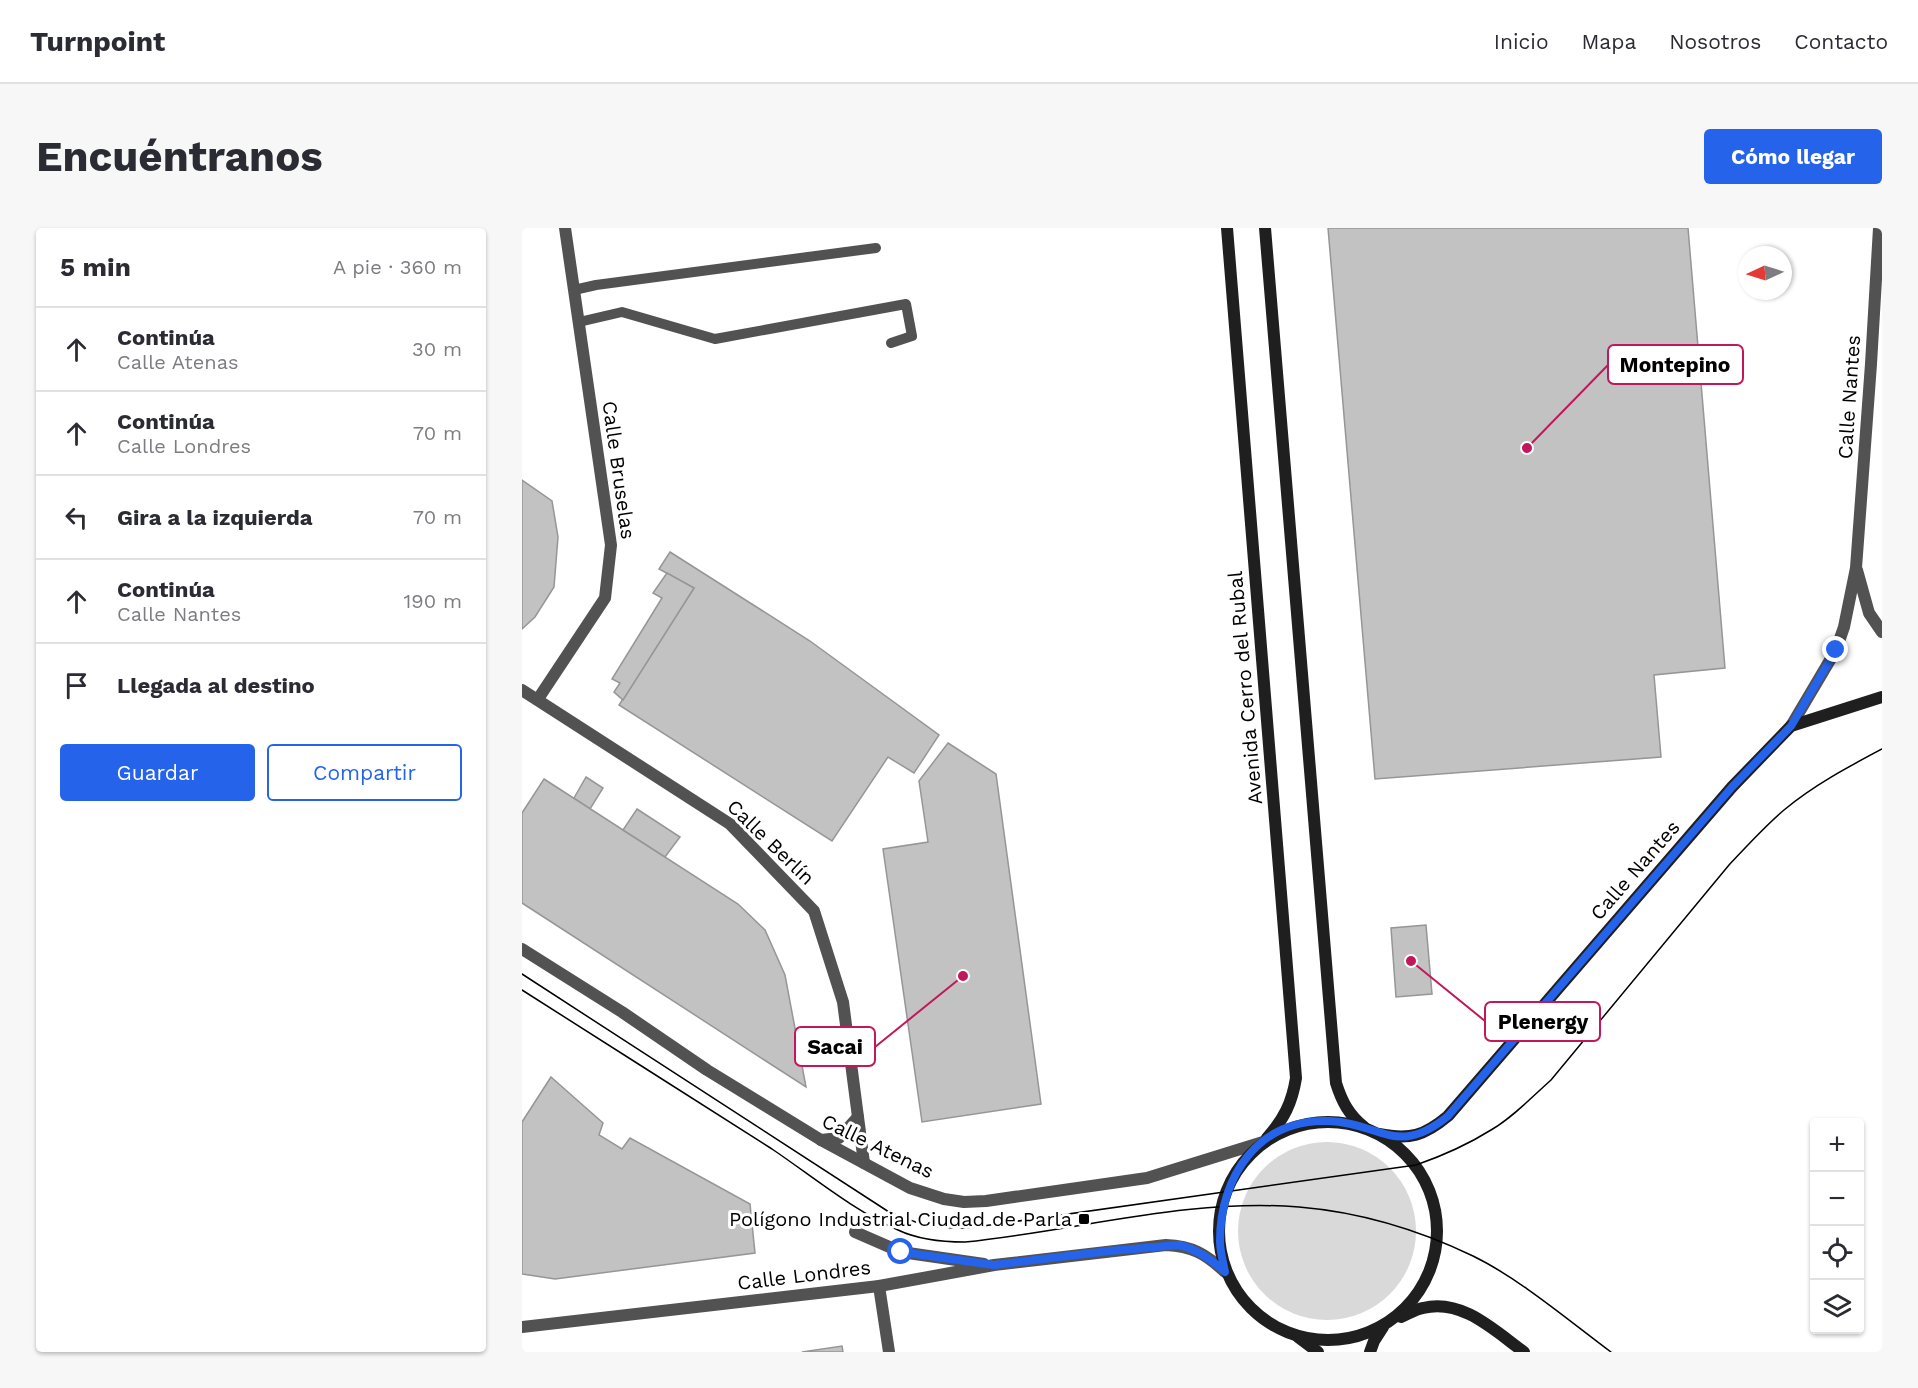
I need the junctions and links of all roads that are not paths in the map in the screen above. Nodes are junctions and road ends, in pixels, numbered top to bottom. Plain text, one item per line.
1 (565, 228) edge
2 (1227, 228) edge
3 (1264, 228) edge
4 (1879, 228) edge
5 (876, 248) dead end
6 (574, 290) junction
7 (579, 322) junction
8 (891, 344) dead end
9 (1877, 365) edge
10 (1856, 568) junction
11 (1882, 632) edge
12 (522, 690) edge
13 (1882, 697) edge
14 (538, 699) junction
15 (1791, 726) junction
16 (522, 950) edge
17 (858, 1117) junction
18 (1364, 1128) junction
19 (1379, 1134) junction
20 (820, 1140) junction
21 (1265, 1140) junction
22 (864, 1163) junction
23 (855, 1232) dead end
24 (994, 1265) junction
25 (1225, 1272) junction
26 (879, 1286) junction
27 (1390, 1322) junction
28 (522, 1327) edge
29 (1297, 1336) junction
30 (889, 1352) edge
31 (1318, 1352) edge
32 (1370, 1352) edge
33 (1524, 1352) edge

1 - 6 street, Calle Bruselas
2 - 21 street, Avenida Cerro del Rubal
3 - 18 street
4 - 9 street, Calle Nantes
5 - 6 lane
6 - 7 street, Calle Bruselas
7 - 8 lane
7 - 14 street, Calle Bruselas
9 - 10 street, Calle Nantes
10 - 11 street, Calle Nantes
10 - 15 street, Calle Nantes
12 - 14 street, Calle Berlín
13 - 15 street
14 - 17 street, Calle Berlín
15 - 19 street, Calle Nantes
16 - 20 street, Calle Atenas
17 - 20 street
17 - 22 street, Calle Berlín
18 - 19 street
18 - 21 street
19 - 27 street
20 - 22 street, Calle Atenas
21 - 22 street, Calle Atenas
21 - 25 street
23 - 24 street
24 - 25 street, Calle Londres
24 - 26 street, Calle Londres
25 - 29 street
26 - 28 street, Calle Londres
26 - 30 street
27 - 29 street
27 - 32 street
27 - 33 street
29 - 31 street

